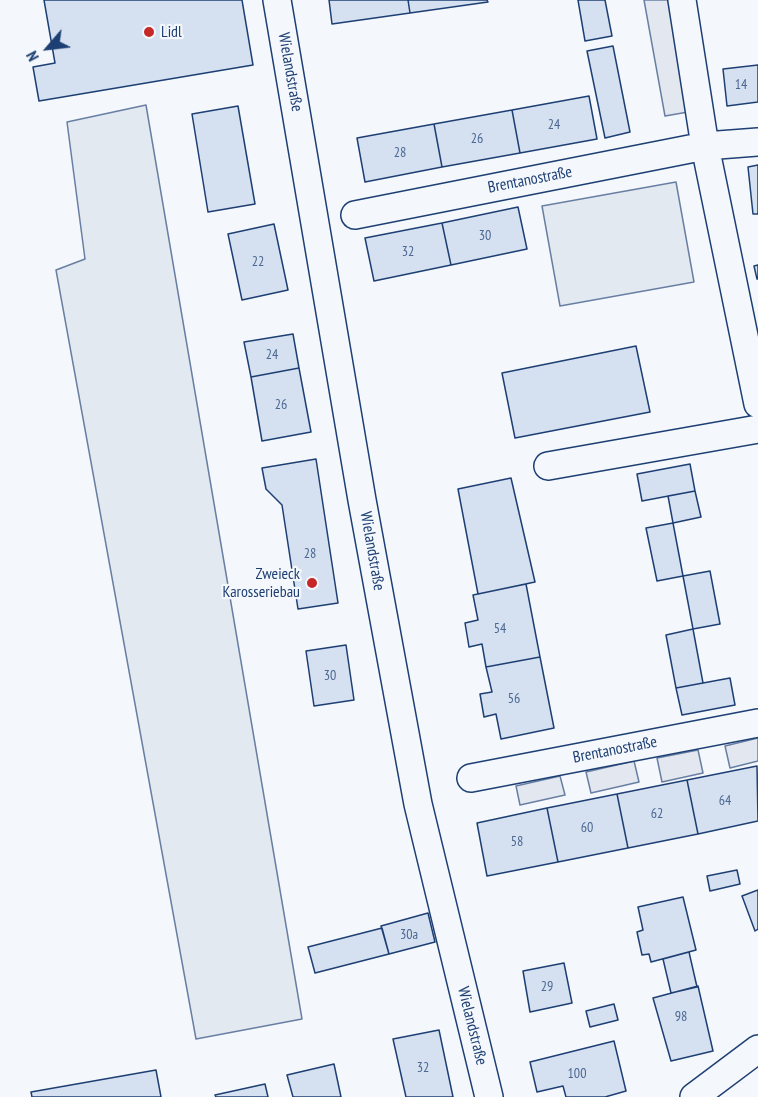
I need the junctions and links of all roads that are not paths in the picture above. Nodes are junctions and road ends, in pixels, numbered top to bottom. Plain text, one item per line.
1 (277, 0) edge
2 (682, 0) edge
3 (758, 142) edge
4 (705, 146) junction
5 (355, 214) dead end
6 (758, 404) edge
7 (758, 429) edge
8 (548, 466) dead end
9 (758, 723) edge
10 (471, 778) dead end
11 (758, 1049) edge
12 (489, 1097) edge
13 (694, 1097) edge

1 - 12 street, Wielandstraße
2 - 4 street
3 - 4 street, Brentanostraße
4 - 5 street, Brentanostraße
4 - 6 street
7 - 8 street
9 - 10 street, Brentanostraße
11 - 13 street

